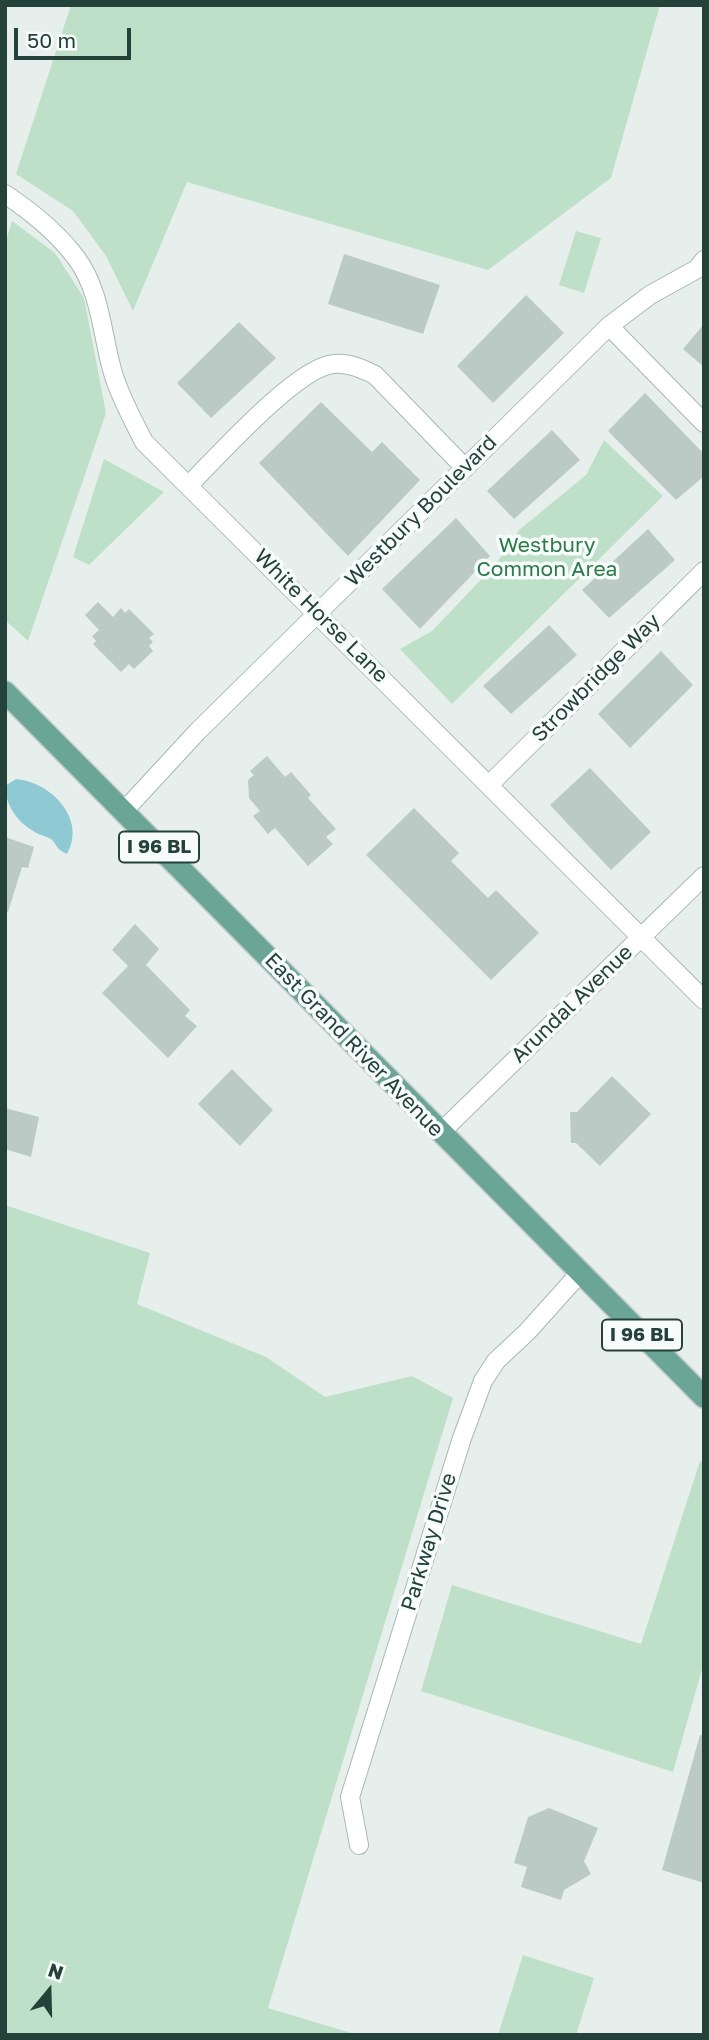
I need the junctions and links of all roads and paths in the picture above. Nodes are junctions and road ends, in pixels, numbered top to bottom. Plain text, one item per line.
1 (5, 194) edge
2 (704, 260) edge
3 (609, 326) junction
4 (704, 423) edge
5 (465, 468) junction
6 (189, 485) junction
7 (704, 571) edge
8 (318, 613) junction
9 (5, 692) edge
10 (489, 785) junction
11 (124, 811) junction
12 (704, 876) edge
13 (641, 937) junction
14 (704, 1000) edge
15 (440, 1133) junction
16 (580, 1273) junction
17 (704, 1397) edge
18 (359, 1845) dead end

1 - 6 street, White Horse Lane
2 - 3 street, Westbury Boulevard
3 - 4 street
3 - 5 street, Westbury Boulevard
5 - 6 street
5 - 8 street, Westbury Boulevard
6 - 8 street, White Horse Lane
7 - 10 street, Strowbridge Way
8 - 10 street, White Horse Lane
8 - 11 street, Westbury Boulevard
9 - 11 main road, East Grand River Avenue / I 96 BL
10 - 13 street, White Horse Lane
11 - 15 main road, East Grand River Avenue / I 96 BL
12 - 13 street, Arundal Avenue
13 - 14 street, White Horse Lane
13 - 15 street, Arundal Avenue
15 - 16 main road, East Grand River Avenue / I 96 BL
16 - 17 main road, East Grand River Avenue / I 96 BL
16 - 18 street, Parkway Drive

